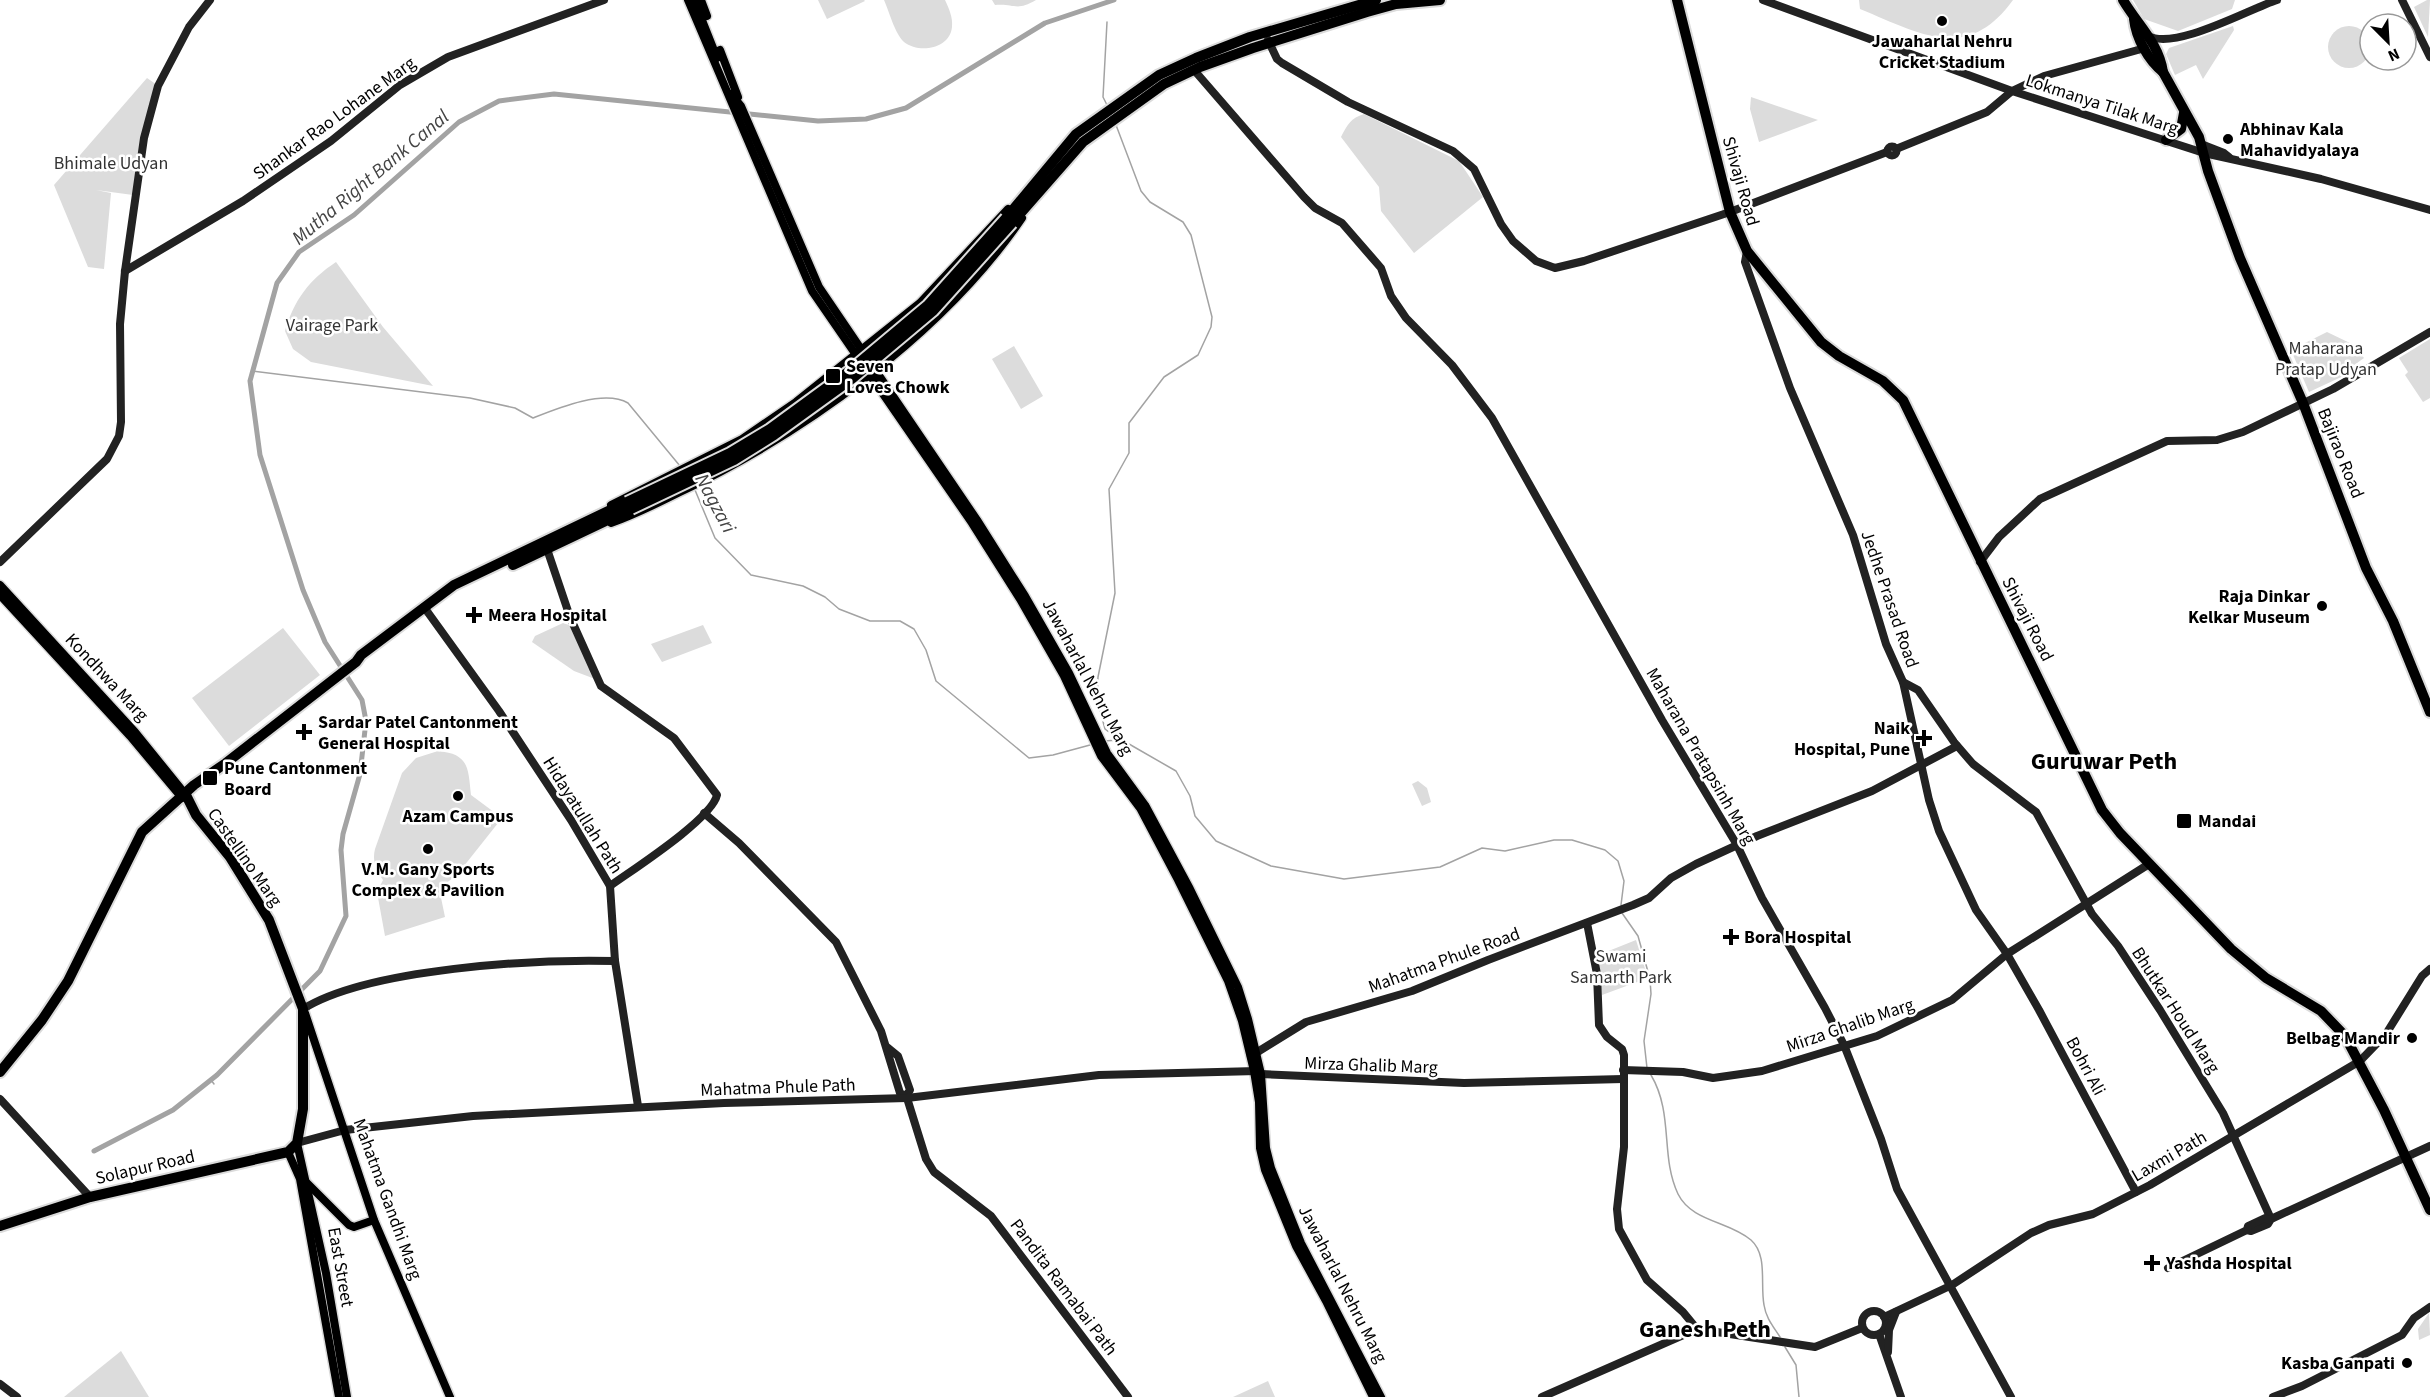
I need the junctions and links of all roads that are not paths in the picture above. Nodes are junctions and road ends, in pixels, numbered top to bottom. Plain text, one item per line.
1 (210, 0) edge
2 (604, 0) edge
3 (688, 0) edge
4 (694, 0) edge
5 (701, 0) edge
6 (1376, 0) edge
7 (1413, 0) edge
8 (1440, 0) edge
9 (1677, 0) edge
10 (1763, 0) edge
11 (2123, 0) edge
12 (2277, 0) edge
13 (2402, 0) edge
14 (1396, 4) junction
15 (2134, 19) junction
16 (2148, 36) junction
17 (1267, 38) junction
18 (2174, 38) junction
19 (2145, 48) junction
20 (2158, 54) junction
21 (2430, 57) edge
22 (1194, 70) junction
23 (2163, 72) junction
24 (2012, 91) junction
25 (734, 101) junction
26 (1118, 109) junction
27 (2183, 110) junction
28 (2166, 140) junction
29 (2201, 150) junction
30 (1043, 181) junction
31 (2430, 210) edge
32 (1730, 212) junction
33 (1747, 251) junction
34 (125, 271) junction
35 (2430, 332) edge
36 (857, 354) junction
37 (871, 372) junction
38 (2303, 403) junction
39 (736, 442) junction
40 (747, 458) junction
41 (573, 532) junction
42 (547, 549) junction
43 (0, 562) edge
44 (1980, 562) junction
45 (0, 585) edge
46 (455, 588) junction
47 (0, 595) edge
48 (426, 609) junction
49 (1903, 682) junction
50 (2430, 712) edge
51 (141, 743) junction
52 (1957, 746) junction
53 (1920, 764) junction
54 (203, 779) junction
55 (185, 798) junction
56 (704, 813) junction
57 (196, 815) junction
58 (1737, 845) junction
59 (2149, 864) junction
60 (610, 886) junction
61 (2087, 904) junction
62 (1587, 922) junction
63 (2007, 954) junction
64 (615, 961) junction
65 (2430, 969) edge
66 (302, 1006) junction
67 (1844, 1045) junction
68 (888, 1047) junction
69 (1254, 1056) junction
70 (2360, 1061) junction
71 (1623, 1070) junction
72 (0, 1072) edge
73 (1259, 1072) junction
74 (1623, 1079) junction
75 (907, 1098) junction
76 (0, 1099) edge
77 (638, 1106) junction
78 (345, 1130) junction
79 (2234, 1135) junction
80 (2430, 1146) edge
81 (293, 1151) junction
82 (2405, 1156) junction
83 (1268, 1169) junction
84 (303, 1181) junction
85 (2136, 1192) junction
86 (90, 1197) junction
87 (2430, 1210) edge
88 (374, 1220) junction
89 (2270, 1220) junction
90 (0, 1226) edge
91 (2168, 1268) dead end
92 (1952, 1285) junction
93 (2430, 1307) edge
94 (1897, 1310) junction
95 (1884, 1317) junction
96 (1862, 1328) junction
97 (1697, 1329) junction
98 (1879, 1334) junction
99 (1888, 1354) junction
100 (0, 1384) edge
101 (18, 1397) edge
102 (339, 1397) edge
103 (347, 1397) edge
104 (450, 1397) edge
105 (1128, 1397) edge
106 (1373, 1397) edge
107 (1382, 1397) edge
108 (1542, 1397) edge
109 (1901, 1397) edge
110 (2012, 1397) edge
111 (2273, 1397) edge

1 - 34 street
2 - 34 street, Shankar Rao Lohane Marg
3 - 25 main road
4 - 25 main road
5 - 25 main road
6 - 17 highway
7 - 14 highway
8 - 14 highway
9 - 32 highway, Shivaji Road
10 - 24 street, Lokmanya Tilak Marg
11 - 15 highway
12 - 18 street
13 - 21 street
14 - 17 highway
15 - 16 highway
15 - 19 highway
16 - 18 street
16 - 20 highway
17 - 22 highway
17 - 26 highway
17 - 32 street
18 - 20 street
19 - 23 highway
19 - 24 street
20 - 23 highway
22 - 26 highway
22 - 58 street, Maharana Pratapsinh Marg
23 - 27 highway
24 - 28 street, Lokmanya Tilak Marg
24 - 32 street
25 - 36 main road, Jawaharlal Nehru Marg
26 - 30 highway
27 - 28 highway
27 - 29 highway, Bajirao Road
28 - 29 street, Lokmanya Tilak Marg
29 - 31 street, Lokmanya Tilak Marg
29 - 38 highway, Bajirao Road
30 - 36 main road
30 - 37 main road
30 - 41 highway, bridge
32 - 33 highway, Shivaji Road
33 - 44 highway, Shivaji Road
33 - 49 street, Jedhe Prasad Road
34 - 43 street
35 - 38 street
36 - 37 main road, Jawaharlal Nehru Marg
36 - 39 main road
37 - 40 main road
37 - 69 main road, Jawaharlal Nehru Marg
38 - 44 street
38 - 50 highway, Bajirao Road
39 - 40 main road
39 - 41 main road
40 - 41 main road
41 - 42 highway
41 - 46 highway
42 - 46 highway
42 - 56 street
44 - 59 highway, Shivaji Road
45 - 51 main road, Kondhwa Marg
46 - 48 highway
47 - 51 main road, Kondhwa Marg
48 - 54 highway
48 - 60 street, Hidayatullah Path
49 - 52 street, Bhutkar Houd Marg
49 - 53 street, Jedhe Prasad Road
51 - 55 main road, Kondhwa Marg
52 - 53 street
52 - 61 street, Bhutkar Houd Marg
53 - 58 street
53 - 63 street, Jedhe Prasad Road
54 - 55 highway
54 - 57 highway
55 - 57 highway, Castellino Marg
55 - 72 highway
56 - 60 street
56 - 68 street
57 - 66 highway, Castellino Marg
58 - 62 street, Mahatma Phule Road
58 - 67 street, Maharana Pratapsinh Marg
59 - 61 street, Mirza Ghalib Marg
59 - 70 highway, Shivaji Road
60 - 64 street, Hidayatullah Path
61 - 63 street, Mirza Ghalib Marg
61 - 79 street, Bhutkar Houd Marg
62 - 69 street, Mahatma Phule Road
62 - 71 street
63 - 67 street, Mirza Ghalib Marg
63 - 85 street, Bohri Ali
64 - 66 street
64 - 77 street, Hidayatullah Path
65 - 70 street, Laxmi Path
66 - 78 main road, Mahatma Gandhi Marg
66 - 81 highway, Castellino Marg
67 - 71 street, Mirza Ghalib Marg
67 - 92 street, Maharana Pratapsinh Marg
68 - 68 street
69 - 73 main road, Jawaharlal Nehru Marg
70 - 79 street, Laxmi Path
70 - 82 highway, Shivaji Road
71 - 74 street
73 - 74 street, Mirza Ghalib Marg
73 - 75 street, Mahatma Phule Path
73 - 83 main road, Jawaharlal Nehru Marg
74 - 97 street
75 - 77 street, Mahatma Phule Path
75 - 105 street, Pandita Ramabai Path
76 - 86 street
77 - 78 street, Mahatma Phule Path
78 - 81 street, Mahatma Phule Path
78 - 88 main road, Mahatma Gandhi Marg
79 - 85 street, Laxmi Path
79 - 89 street, Bhutkar Houd Marg
80 - 82 street
81 - 84 main road, East Street
81 - 84 main road, East Street
81 - 86 highway, Solapur Road
82 - 87 highway, Shivaji Road
82 - 89 street
83 - 106 main road, Jawaharlal Nehru Marg
83 - 107 main road, Jawaharlal Nehru Marg
84 - 88 main road
84 - 102 main road, East Street
84 - 103 main road, East Street
85 - 92 street, Laxmi Path
86 - 90 highway, Solapur Road
88 - 104 main road, Mahatma Gandhi Marg
89 - 91 street
92 - 94 street, Laxmi Path
92 - 110 street, Maharana Pratapsinh Marg
93 - 111 street
94 - 95 street, Laxmi Path
94 - 99 street
95 - 96 street
95 - 98 street
96 - 97 street
96 - 98 street
97 - 108 street
98 - 99 street
99 - 109 street
100 - 101 street

